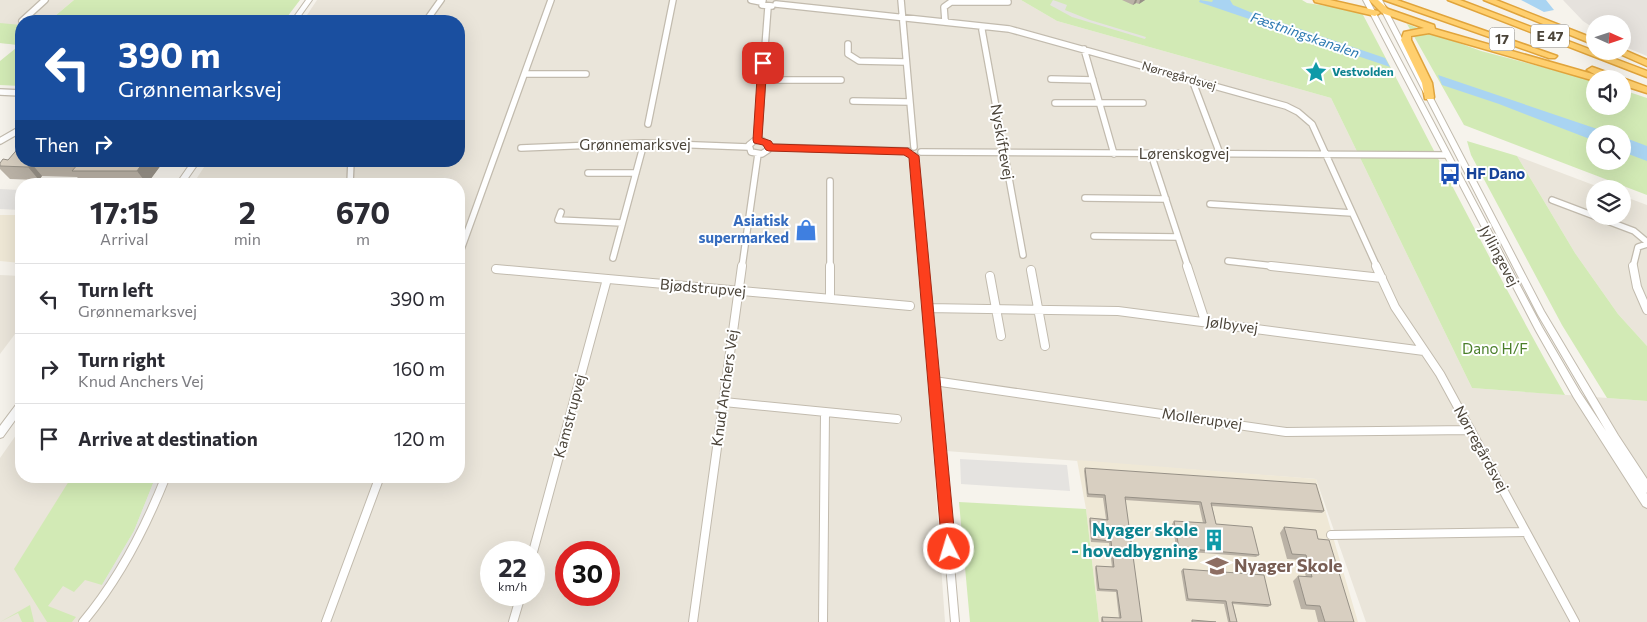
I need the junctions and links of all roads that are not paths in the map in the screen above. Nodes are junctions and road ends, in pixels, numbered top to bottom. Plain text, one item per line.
1 (45, 0) edge
2 (309, 0) edge
3 (441, 0) edge
4 (551, 0) edge
5 (673, 0) edge
6 (751, 0) edge
7 (901, 0) edge
8 (1318, 0) edge
9 (1331, 0) edge
10 (1388, 0) edge
11 (1452, 0) edge
12 (1473, 0) edge
13 (1488, 0) edge
14 (762, 1) edge
15 (776, 2) edge
16 (1008, 2) dead end
17 (1374, 3) edge
18 (768, 7) junction
19 (1386, 11) junction
20 (29, 15) edge
21 (298, 15) edge
22 (430, 15) edge
23 (902, 16) junction
24 (946, 21) junction
25 (982, 30) dead end
26 (1586, 38) edge
27 (848, 44) dead end
28 (1586, 44) edge
29 (1084, 49) junction
30 (1503, 50) junction
31 (1631, 56) edge
32 (1629, 60) edge
33 (905, 62) junction
34 (1647, 63) edge
35 (1647, 67) edge
36 (1590, 70) edge
37 (525, 74) junction
38 (586, 74) dead end
39 (1647, 74) edge
40 (1586, 75) edge
41 (1051, 79) dead end
42 (762, 80) junction
43 (841, 80) dead end
44 (1093, 80) junction
45 (1195, 81) junction
46 (1631, 84) edge
47 (1631, 90) edge
48 (1647, 90) edge
49 (0, 92) edge
50 (15, 93) edge
51 (1647, 95) edge
52 (1429, 97) junction
53 (853, 101) dead end
54 (909, 102) junction
55 (1055, 103) dead end
56 (1100, 103) junction
57 (1143, 103) dead end
58 (648, 124) dead end
59 (15, 132) edge
60 (758, 140) junction
61 (0, 141) edge
62 (644, 143) junction
63 (748, 147) junction
64 (769, 147) junction
65 (521, 148) dead end
66 (914, 153) junction
67 (1004, 153) junction
68 (758, 154) junction
69 (1114, 154) junction
70 (1151, 154) junction
71 (1220, 154) junction
72 (1325, 154) junction
73 (1447, 155) junction
74 (192, 167) edge
75 (588, 173) dead end
76 (636, 173) junction
77 (184, 178) edge
78 (830, 181) dead end
79 (1085, 198) dead end
80 (1166, 199) junction
81 (1552, 200) dead end
82 (1210, 204) dead end
83 (561, 212) dead end
84 (1352, 213) junction
85 (622, 223) junction
86 (1094, 236) dead end
87 (1178, 237) junction
88 (465, 239) edge
89 (1647, 243) edge
90 (1023, 255) dead end
91 (613, 258) dead end
92 (1228, 261) dead end
93 (496, 270) dead end
94 (1031, 270) dead end
95 (990, 276) dead end
96 (1382, 278) junction
97 (607, 279) junction
98 (738, 291) junction
99 (830, 298) junction
100 (910, 306) dead end
101 (928, 308) junction
102 (995, 309) junction
103 (1038, 309) junction
104 (1647, 310) edge
105 (1205, 321) junction
106 (1001, 336) dead end
107 (1045, 346) dead end
108 (1424, 351) junction
109 (934, 381) junction
110 (724, 402) junction
111 (824, 412) junction
112 (15, 413) edge
113 (897, 418) dead end
114 (1471, 430) junction
115 (0, 434) edge
116 (163, 483) edge
117 (377, 483) edge
118 (1647, 488) edge
119 (1647, 503) edge
120 (1526, 532) junction
121 (1331, 535) dead end
122 (535, 541) edge
123 (518, 606) edge
124 (83, 622) edge
125 (326, 622) edge
126 (513, 622) edge
127 (693, 622) edge
128 (823, 622) edge
129 (955, 622) edge
130 (1576, 622) edge

1 - 20 street
2 - 21 street
3 - 22 street
4 - 37 street
5 - 58 street
6 - 14 street
7 - 23 street
8 - 17 highway
9 - 17 highway
10 - 36 highway, 17
11 - 39 highway, E 47
12 - 28 highway, E 47
13 - 26 highway, 17
14 - 18 street
15 - 18 street
15 - 23 street, Nørregårdsvej
16 - 24 street
17 - 19 highway
17 - 73 street, Jyllingevej
18 - 42 street
19 - 30 highway
19 - 52 street, Jyllingevej
23 - 24 street, Nørregårdsvej
23 - 33 street
24 - 29 street, Nørregårdsvej
25 - 67 street, Nyskiftevej
27 - 33 street
29 - 44 street
29 - 45 street, Nørregårdsvej
30 - 40 highway
30 - 52 highway
31 - 34 highway
32 - 35 highway
33 - 54 street
37 - 38 street
37 - 88 street
41 - 44 street
42 - 43 street
42 - 60 street
44 - 56 street
45 - 71 street
45 - 72 street, Nørregårdsvej
46 - 48 highway
47 - 51 highway
49 - 50 street
52 - 118 street, Jyllingevej
53 - 54 street
54 - 66 street
55 - 56 street
56 - 57 street
56 - 69 street
59 - 61 street
60 - 63 street
60 - 64 street
62 - 63 street, Grønnemarksvej
62 - 65 street, Grønnemarksvej
62 - 76 street
63 - 68 street
64 - 66 street
64 - 68 street
66 - 67 street, Lørenskogvej
66 - 101 street
67 - 69 street, Lørenskogvej
67 - 90 street, Nyskiftevej
68 - 98 street, Knud Anchers Vej
69 - 70 street, Lørenskogvej
70 - 71 street, Lørenskogvej
70 - 80 street
71 - 72 street, Lørenskogvej
72 - 73 street, Lørenskogvej
72 - 84 street, Nørregårdsvej
73 - 119 street, Jyllingevej
74 - 77 street
75 - 76 street
76 - 85 street
78 - 99 street
79 - 80 street
80 - 87 street
81 - 89 street
82 - 84 street
83 - 85 street
84 - 96 street, Nørregårdsvej
85 - 91 street
86 - 87 street
87 - 105 street
89 - 104 street
92 - 96 street
93 - 97 street, Bjødstrupvej
94 - 103 street
95 - 102 street
96 - 108 street, Nørregårdsvej
97 - 98 street, Bjødstrupvej
97 - 122 street, Kamstrupvej
98 - 99 street, Bjødstrupvej
98 - 110 street, Knud Anchers Vej
99 - 100 street, Bjødstrupvej
101 - 102 street, Jølbyvej
101 - 109 street
102 - 103 street, Jølbyvej
102 - 106 street
103 - 105 street, Jølbyvej
103 - 107 street
105 - 108 street, Jølbyvej
108 - 114 street, Nørregårdsvej
109 - 114 street, Mollerupvej
109 - 129 street
110 - 111 street
110 - 127 street, Knud Anchers Vej
111 - 113 street
111 - 128 street
112 - 115 street
114 - 120 street, Nørregårdsvej
116 - 124 street
117 - 125 street
120 - 121 street
120 - 130 street, Nørregårdsvej
123 - 126 street

